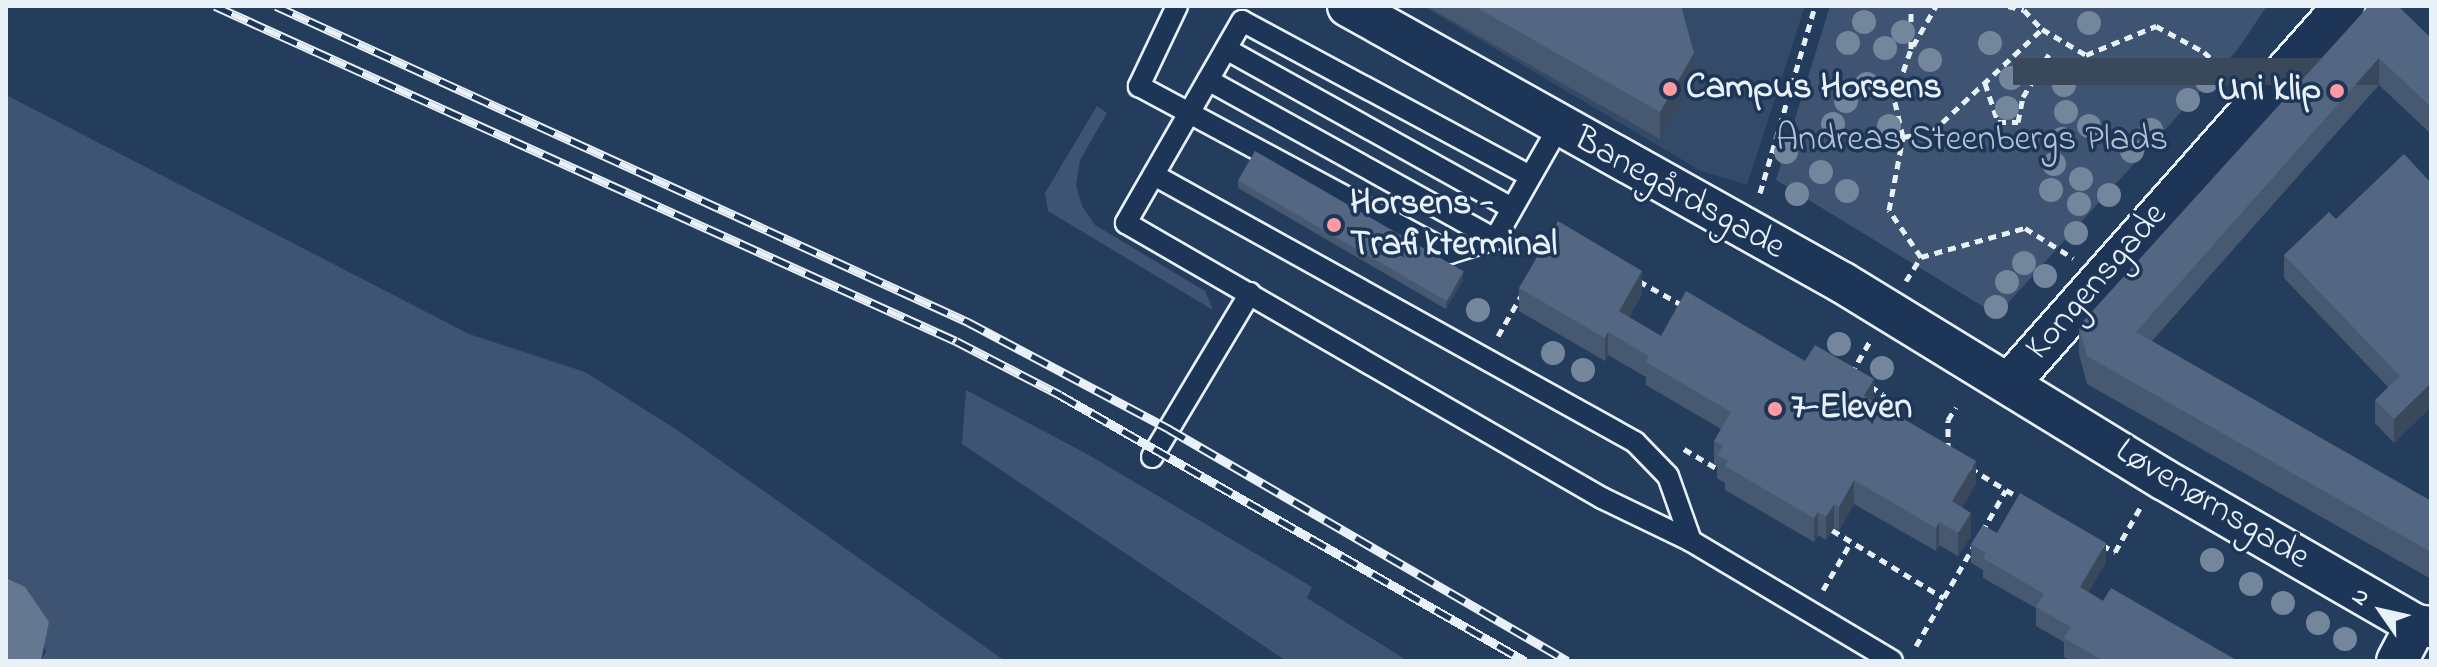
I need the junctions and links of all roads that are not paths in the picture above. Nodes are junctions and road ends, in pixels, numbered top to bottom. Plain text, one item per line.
1 (1177, 6) edge
2 (1348, 6) edge
3 (2344, 6) edge
4 (1226, 49) junction
5 (1208, 80) junction
6 (1190, 113) junction
7 (1558, 128) junction
8 (1154, 175) junction
9 (1530, 176) junction
10 (1512, 208) junction
11 (1495, 239) junction
12 (1250, 293) junction
13 (2011, 381) junction
14 (1152, 457) dead end
15 (1691, 541) junction
16 (2424, 626) edge
17 (1892, 661) edge
18 (2397, 661) edge

1 - 6 lane
2 - 7 street, Banegårdsgade
3 - 13 street, Kongensgade
4 - 5 lane
4 - 9 lane
4 - 10 lane
5 - 6 lane
5 - 11 lane
6 - 8 lane
6 - 11 lane
7 - 9 lane
7 - 13 street, Banegårdsgade
8 - 12 lane
8 - 15 lane
9 - 10 lane
10 - 11 lane
12 - 14 lane
12 - 15 lane
13 - 16 street, Løvenørnsgade
15 - 17 lane
16 - 18 street, Løvenørnsgade

